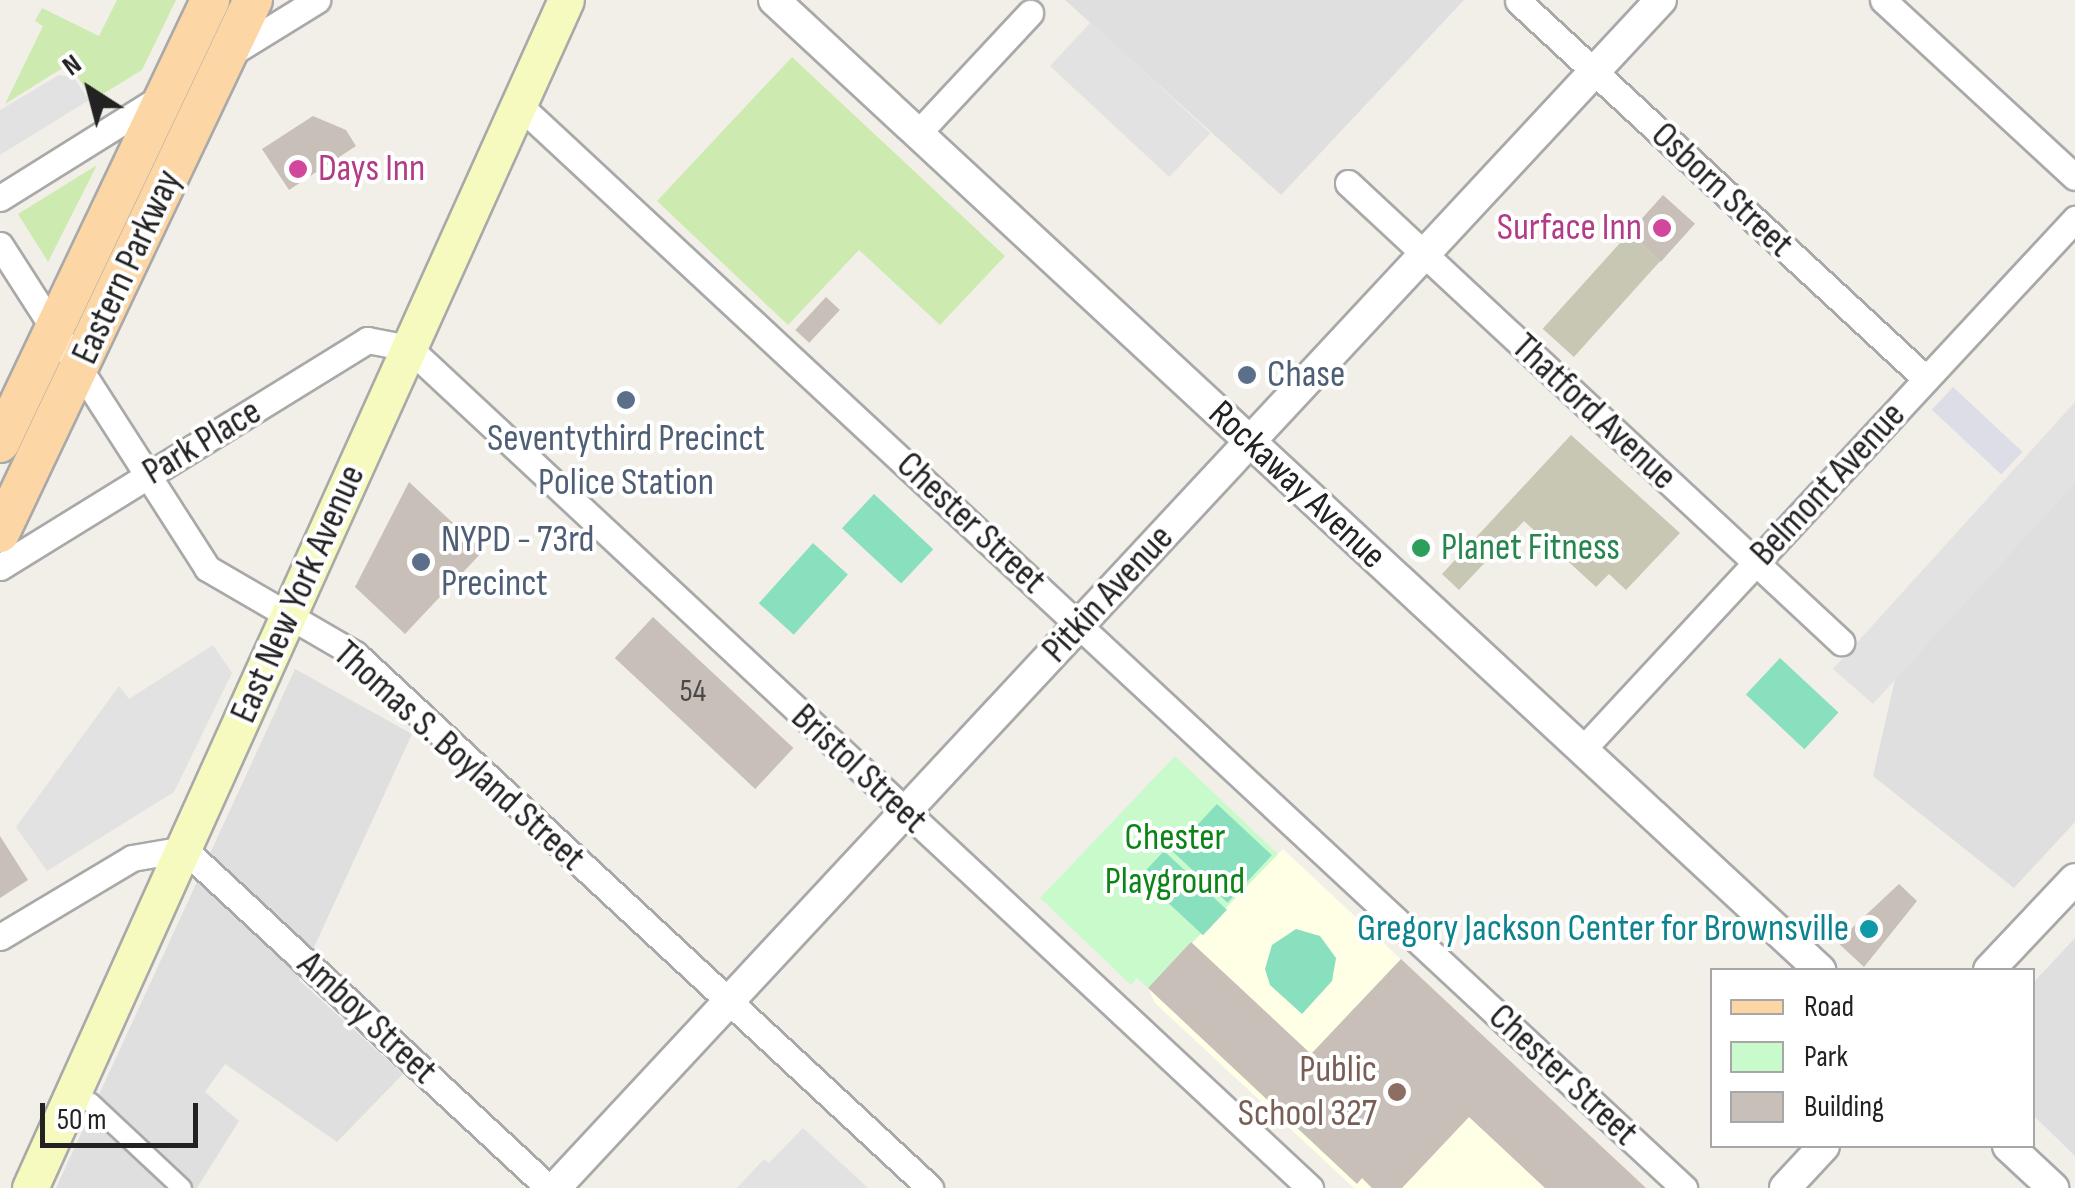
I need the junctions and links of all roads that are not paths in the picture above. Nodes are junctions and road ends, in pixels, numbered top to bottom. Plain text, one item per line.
1 (210, 0) edge
2 (253, 0) edge
3 (318, 0) edge
4 (566, 0) edge
5 (774, 0) edge
6 (1661, 0) edge
7 (1883, 0) edge
8 (1518, 1) edge
9 (1036, 6) edge
10 (226, 56) junction
11 (1594, 72) junction
12 (164, 95) junction
13 (519, 105) junction
14 (918, 132) junction
15 (2075, 177) edge
16 (1348, 183) dead end
17 (0, 198) edge
18 (2075, 218) edge
19 (0, 246) edge
20 (1424, 254) junction
21 (54, 331) junction
22 (410, 348) junction
23 (78, 370) junction
24 (1926, 379) junction
25 (1250, 441) junction
26 (0, 443) edge
27 (144, 478) junction
28 (0, 533) edge
29 (1755, 561) junction
30 (0, 567) edge
31 (289, 615) junction
32 (1080, 624) junction
33 (1841, 642) dead end
34 (1582, 750) junction
35 (906, 813) junction
36 (184, 849) junction
37 (2075, 880) edge
38 (0, 937) edge
39 (1818, 968) edge
40 (1991, 968) edge
41 (730, 1002) junction
42 (90, 1102) dead end
43 (1822, 1148) edge
44 (2010, 1148) edge
45 (30, 1188) edge
46 (182, 1188) edge
47 (552, 1188) edge
48 (930, 1188) edge
49 (1310, 1188) edge
50 (1684, 1188) edge
51 (1784, 1188) edge
52 (2053, 1188) edge

1 - 12 main road, Eastern Parkway
2 - 10 main road, Eastern Parkway
3 - 10 street
4 - 13 main road, East New York Avenue
5 - 14 street, Rockaway Avenue
6 - 11 street, Pitkin Avenue
7 - 15 street
8 - 11 street, Osborn Street
9 - 14 street
10 - 12 street
10 - 23 main road, Eastern Parkway
11 - 20 street, Pitkin Avenue
11 - 24 street, Osborn Street
12 - 17 street
12 - 21 main road, Eastern Parkway
13 - 22 main road, East New York Avenue
13 - 32 street, Chester Street
14 - 25 street, Rockaway Avenue
16 - 20 street, Thatford Avenue
18 - 24 street, Belmont Avenue
19 - 21 street, Thomas S. Boyland Street
20 - 25 street, Pitkin Avenue
20 - 29 street, Thatford Avenue
21 - 23 street, Thomas S. Boyland Street
21 - 26 main road, Eastern Parkway
22 - 27 street, Park Place
22 - 31 main road, East New York Avenue
22 - 35 street, Bristol Street
23 - 27 street, Thomas S. Boyland Street
23 - 28 main road, Eastern Parkway
24 - 29 street, Belmont Avenue
25 - 32 street, Pitkin Avenue
25 - 34 street, Rockaway Avenue
27 - 30 street, Park Place
27 - 31 street, Thomas S. Boyland Street
29 - 33 street, Thatford Avenue
29 - 34 street, Belmont Avenue
31 - 36 main road, East New York Avenue
31 - 41 street, Thomas S. Boyland Street
32 - 35 street, Pitkin Avenue
32 - 50 street, Chester Street
34 - 39 street, Rockaway Avenue
35 - 41 street, Pitkin Avenue
35 - 49 street, Bristol Street
36 - 38 street
36 - 45 main road, East New York Avenue
36 - 47 street, Amboy Street
37 - 40 street
41 - 47 street, Pitkin Avenue
41 - 48 street, Thomas S. Boyland Street
42 - 46 street
43 - 51 street
44 - 52 street

